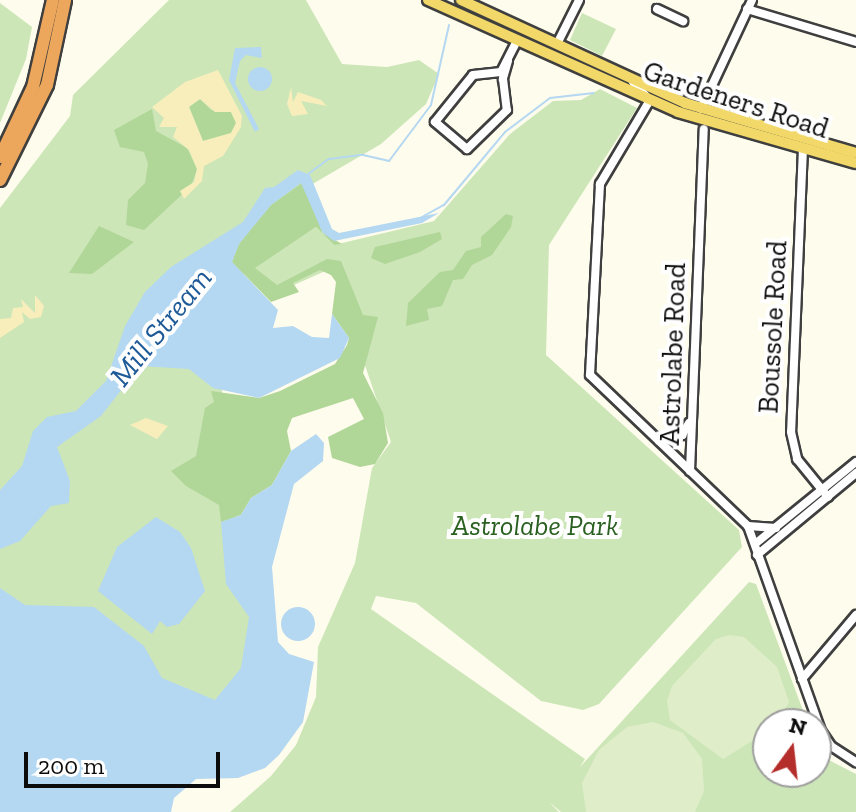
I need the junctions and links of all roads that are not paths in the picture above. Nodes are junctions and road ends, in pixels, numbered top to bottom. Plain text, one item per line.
1 (53, 0) edge
2 (65, 0) edge
3 (428, 0) edge
4 (461, 0) edge
5 (579, 0) edge
6 (474, 3) edge
7 (750, 5) edge
8 (657, 9) dead end
9 (683, 21) dead end
10 (517, 41) junction
11 (856, 42) edge
12 (557, 44) junction
13 (508, 61) junction
14 (629, 79) junction
15 (650, 100) junction
16 (701, 109) junction
17 (704, 129) dead end
18 (803, 148) junction
19 (856, 153) edge
20 (0, 157) edge
21 (856, 163) edge
22 (0, 180) edge
23 (692, 411) junction
24 (657, 439) junction
25 (856, 462) edge
26 (690, 471) junction
27 (856, 473) edge
28 (825, 493) junction
29 (748, 526) junction
30 (777, 528) junction
31 (755, 544) junction
32 (757, 555) junction
33 (856, 615) edge
34 (802, 679) junction
35 (856, 762) edge

1 - 20 highway
2 - 22 highway
3 - 10 main road, Gardeners Road
4 - 6 main road, Gardeners Road
5 - 12 street
6 - 12 main road, Gardeners Road
7 - 11 street
7 - 16 street
8 - 9 street
10 - 13 street
10 - 15 main road, Gardeners Road
12 - 14 main road, Gardeners Road
13 - 13 street
14 - 15 street
14 - 16 main road, Gardeners Road
15 - 18 main road, Gardeners Road
15 - 24 street
16 - 19 main road, Gardeners Road
17 - 23 street, Astrolabe Road
18 - 21 main road, Gardeners Road
18 - 28 street, Boussole Road
23 - 24 street
23 - 26 street, Astrolabe Road
24 - 26 street
25 - 28 street
26 - 29 street, Astrolabe Road
27 - 28 street
28 - 30 street
28 - 32 street
29 - 30 street
29 - 31 street, Astrolabe Road
30 - 31 street
31 - 32 street, Astrolabe Road
32 - 34 street, Astrolabe Road
33 - 34 street
34 - 35 street, Astrolabe Road

